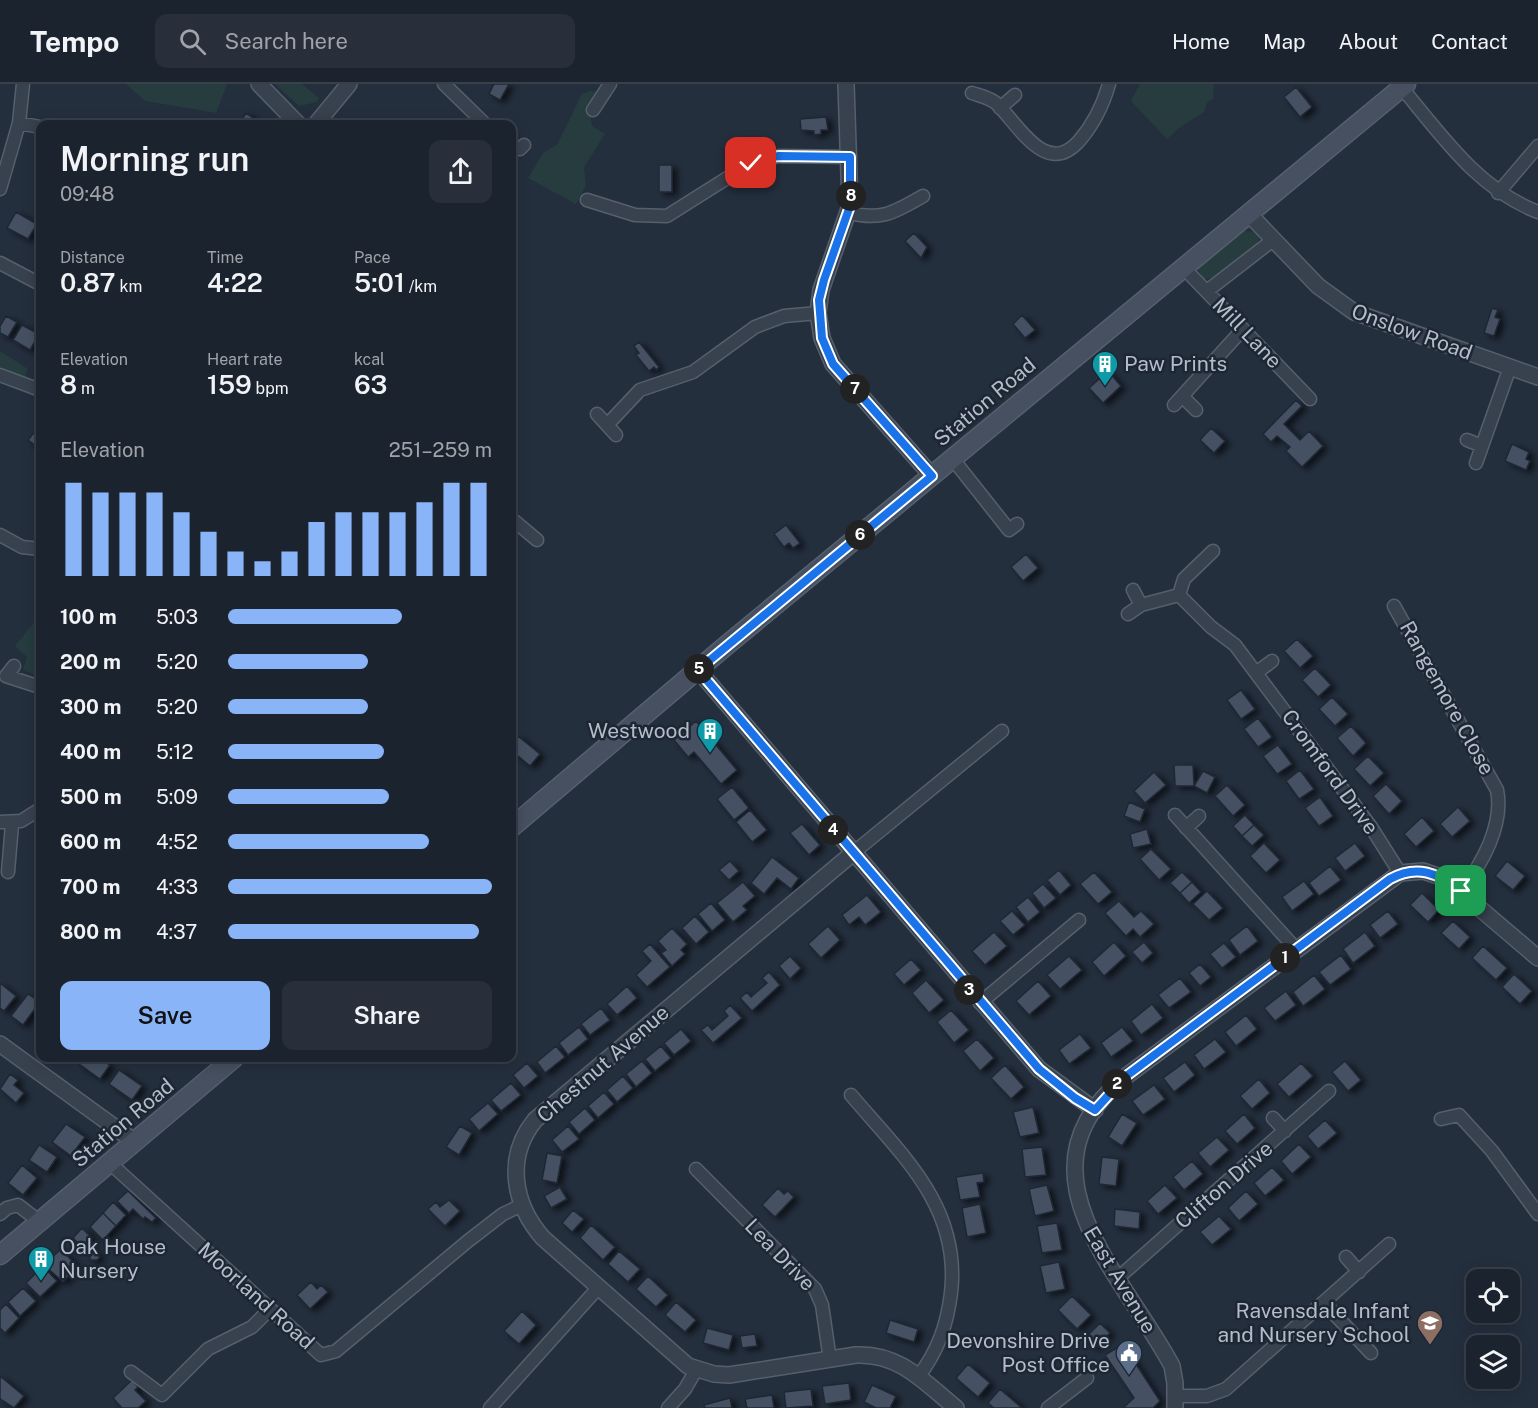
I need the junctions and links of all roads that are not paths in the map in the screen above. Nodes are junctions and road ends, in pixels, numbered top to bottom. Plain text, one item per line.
1 (23, 84) edge
2 (259, 84) edge
3 (349, 84) edge
4 (444, 84) edge
5 (846, 84) edge
6 (1109, 84) edge
7 (607, 85) edge
8 (1404, 86) edge
9 (972, 93) dead end
10 (1015, 95) dead end
11 (1000, 108) junction
12 (593, 110) dead end
13 (294, 120) edge
14 (319, 120) edge
15 (481, 120) edge
16 (19, 123) junction
17 (36, 126) edge
18 (1538, 146) edge
19 (850, 157) junction
20 (0, 189) edge
21 (1498, 194) junction
22 (923, 195) dead end
23 (587, 200) dead end
24 (1538, 212) edge
25 (849, 213) junction
26 (1249, 213) junction
27 (1273, 240) junction
28 (0, 262) edge
29 (1184, 267) junction
30 (36, 282) edge
31 (1207, 291) junction
32 (818, 313) junction
33 (1243, 329) junction
34 (1510, 367) junction
35 (0, 375) edge
36 (1538, 377) edge
37 (36, 388) edge
38 (1310, 399) dead end
39 (1196, 410) dead end
40 (597, 414) dead end
41 (607, 425) junction
42 (616, 435) dead end
43 (1467, 440) dead end
44 (1482, 446) junction
45 (952, 459) junction
46 (1476, 463) dead end
47 (932, 476) junction
48 (516, 522) edge
49 (1017, 524) dead end
50 (0, 535) edge
51 (537, 540) dead end
52 (36, 549) edge
53 (1213, 551) dead end
54 (1133, 590) dead end
55 (1179, 595) junction
56 (1141, 605) junction
57 (1394, 606) dead end
58 (1128, 614) dead end
59 (1272, 661) dead end
60 (14, 666) dead end
61 (698, 670) junction
62 (1256, 673) junction
63 (36, 686) edge
64 (1002, 731) dead end
65 (36, 813) edge
66 (1175, 815) dead end
67 (1199, 816) dead end
68 (6, 823) edge
69 (516, 824) edge
70 (1186, 828) junction
71 (853, 853) junction
72 (8, 872) dead end
73 (1400, 873) junction
74 (1461, 891) junction
75 (1079, 920) dead end
76 (1296, 949) junction
77 (1538, 958) edge
78 (980, 1003) junction
79 (0, 1044) edge
80 (229, 1062) edge
81 (1329, 1091) dead end
82 (851, 1095) dead end
83 (1095, 1110) junction
84 (1273, 1118) dead end
85 (1441, 1119) dead end
86 (1285, 1131) junction
87 (135, 1142) junction
88 (111, 1164) junction
89 (696, 1169) dead end
90 (522, 1205) junction
91 (0, 1214) edge
92 (1538, 1214) edge
93 (40, 1222) junction
94 (1389, 1244) dead end
95 (0, 1255) edge
96 (1346, 1257) dead end
97 (1359, 1272) junction
98 (1118, 1278) junction
99 (598, 1288) junction
100 (1325, 1304) junction
101 (270, 1309) junction
102 (1371, 1353) dead end
103 (831, 1360) junction
104 (696, 1370) junction
105 (131, 1372) dead end
106 (918, 1377) junction
107 (1087, 1378) dead end
108 (1176, 1402) edge
109 (490, 1408) edge
110 (668, 1408) edge
111 (956, 1408) edge
112 (1048, 1408) edge

1 - 16 street
2 - 13 street
3 - 14 street
4 - 15 street
5 - 19 street
6 - 11 street
7 - 12 street
8 - 21 street
8 - 26 main road, Station Road
9 - 11 street
10 - 11 street
16 - 17 street
16 - 20 street
18 - 21 street
19 - 23 street
19 - 25 street
21 - 24 street
22 - 25 street
25 - 32 street
26 - 27 street, Onslow Road
26 - 29 main road, Station Road
27 - 31 street
27 - 34 street, Onslow Road
28 - 30 street
29 - 31 street, Mill Lane
29 - 45 main road, Station Road
31 - 33 street, Mill Lane
32 - 41 street
32 - 47 street
33 - 38 street, Mill Lane
33 - 39 street
34 - 36 street, Onslow Road
34 - 44 street
35 - 37 street
40 - 41 street
41 - 42 street
43 - 44 street
44 - 46 street
45 - 47 main road, Station Road
45 - 49 street
47 - 61 main road, Station Road
48 - 51 street
50 - 52 street
53 - 55 street
54 - 56 street
55 - 56 street
55 - 62 street, Cromford Drive
56 - 58 street
57 - 74 street, Rangemore Close
59 - 62 street
60 - 63 street
61 - 69 main road, Station Road
61 - 71 street
62 - 73 street, Cromford Drive
64 - 71 street, Chestnut Avenue
65 - 68 street
66 - 70 street
67 - 70 street
68 - 72 street
70 - 76 street
71 - 78 street
71 - 90 street, Chestnut Avenue
73 - 74 street
73 - 76 street, East Avenue
74 - 77 street
75 - 78 street
76 - 83 street, East Avenue
78 - 83 street
79 - 87 street
80 - 87 main road, Station Road
81 - 86 street, Clifton Drive
82 - 106 street
83 - 98 street, East Avenue
84 - 86 street
85 - 92 street
86 - 98 street, Clifton Drive
87 - 88 main road, Station Road
88 - 93 main road, Station Road
88 - 101 street, Moorland Road
89 - 103 street, Lea Drive
90 - 99 street, Chestnut Avenue
90 - 101 street, Moorland Road
91 - 93 street
93 - 95 main road, Station Road
94 - 97 street
96 - 97 street
97 - 100 street
98 - 108 street, East Avenue
99 - 104 street, Chestnut Avenue
99 - 109 street
100 - 102 street
100 - 108 street
101 - 105 street
103 - 104 street, Chestnut Avenue
103 - 106 street, Chestnut Avenue
104 - 110 street
106 - 111 street, Chestnut Avenue
107 - 112 street

